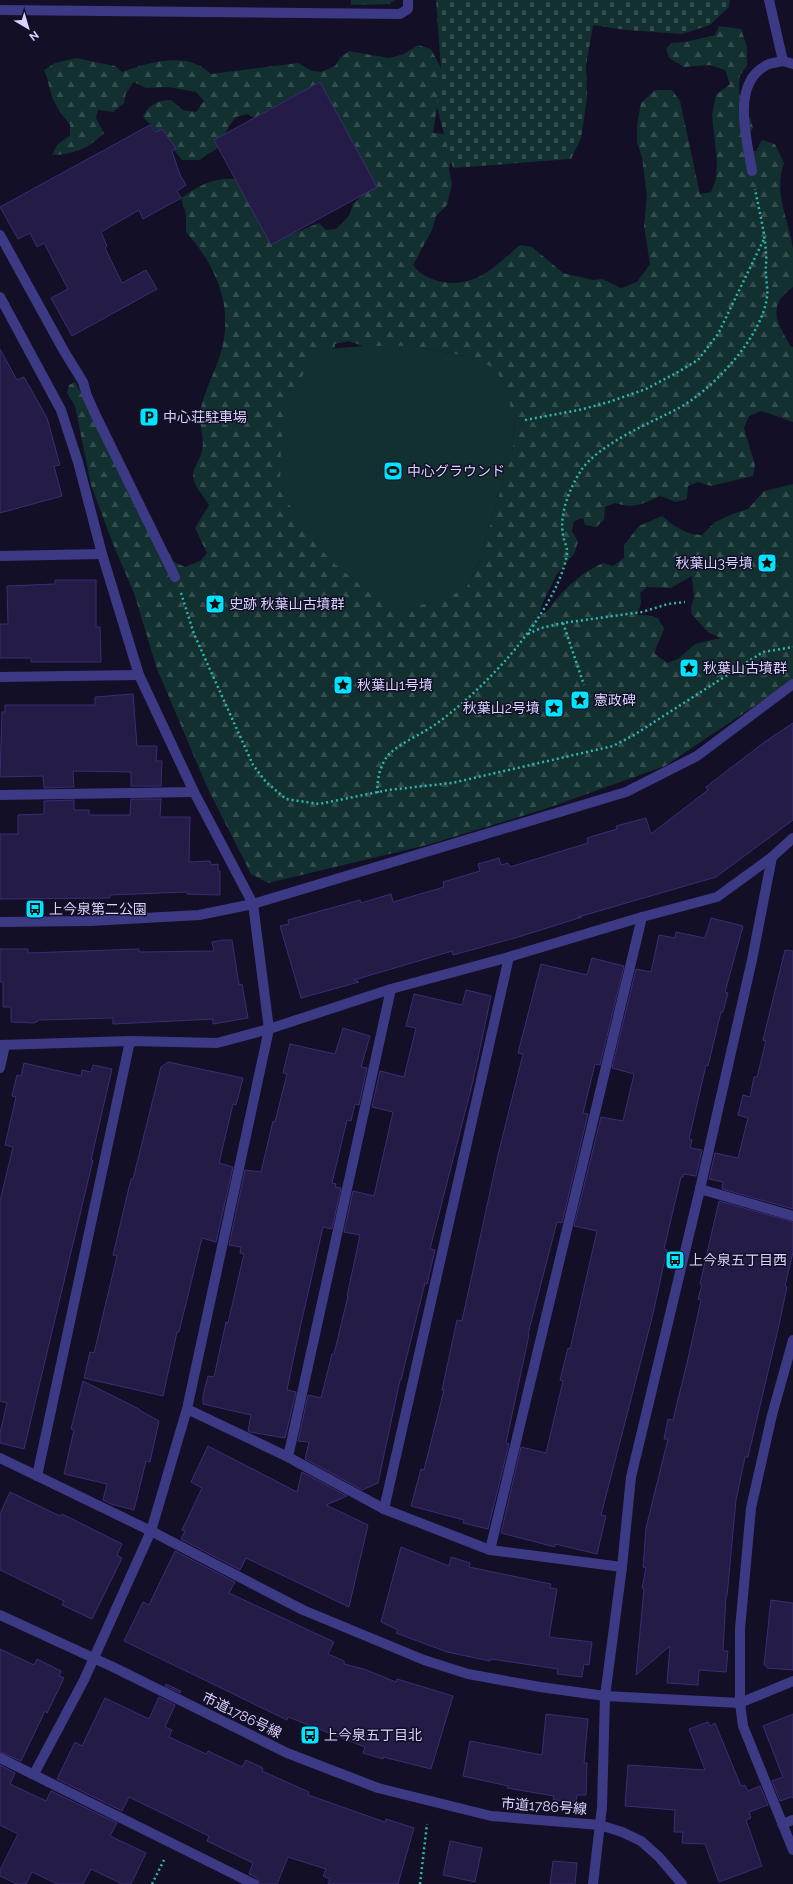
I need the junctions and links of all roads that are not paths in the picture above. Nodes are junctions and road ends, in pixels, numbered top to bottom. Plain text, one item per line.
1 (408, 0) edge
2 (769, 0) edge
3 (0, 10) edge
4 (788, 63) edge
5 (752, 170) road end
6 (0, 235) edge
7 (0, 297) edge
8 (102, 554) junction
9 (0, 556) edge
10 (175, 577) road end
11 (139, 675) junction
12 (0, 677) edge
13 (793, 684) edge
14 (194, 792) junction
15 (0, 795) edge
16 (793, 838) edge
17 (772, 857) junction
18 (253, 904) junction
19 (642, 917) junction
20 (0, 922) edge
21 (509, 957) junction
22 (392, 989) junction
23 (269, 1029) junction
24 (130, 1041) junction
25 (3, 1045) edge
26 (0, 1068) edge
27 (700, 1189) junction
28 (793, 1216) edge
29 (793, 1340) edge
30 (187, 1409) junction
31 (288, 1457) junction
32 (0, 1458) edge
33 (37, 1476) junction
34 (384, 1509) junction
35 (151, 1531) junction
36 (490, 1550) junction
37 (622, 1567) junction
38 (0, 1615) edge
39 (94, 1659) junction
40 (793, 1681) edge
41 (606, 1696) junction
42 (740, 1703) junction
43 (0, 1758) edge
44 (34, 1774) junction
45 (793, 1820) edge
46 (782, 1824) junction
47 (600, 1825) junction
48 (793, 1850) edge
49 (254, 1884) edge
50 (593, 1884) edge
51 (682, 1884) edge

1 - 3 street
2 - 4 street
4 - 5 street
6 - 10 street
7 - 8 street
8 - 9 street
8 - 11 street
11 - 12 street
11 - 14 street
13 - 18 street
14 - 15 street
14 - 18 street
16 - 17 street
17 - 19 street
17 - 27 street
18 - 20 street
18 - 23 street
19 - 21 street
19 - 36 street
21 - 22 street
21 - 34 street
22 - 23 street
22 - 31 street
23 - 24 street
23 - 30 street
24 - 25 street
24 - 33 street
25 - 26 street
27 - 28 street
27 - 37 street
29 - 42 street
30 - 31 street
30 - 35 street
31 - 34 street
32 - 33 street
33 - 35 street
34 - 36 street
35 - 39 street
35 - 41 street
36 - 37 street
37 - 41 street
38 - 39 street, 市道1786号線
39 - 44 street
39 - 47 street, 市道1786号線
40 - 42 street
41 - 42 street
41 - 47 street
42 - 46 street
43 - 44 street
44 - 49 street
45 - 46 street
46 - 48 street
47 - 50 street
47 - 51 street, 市道1786号線

